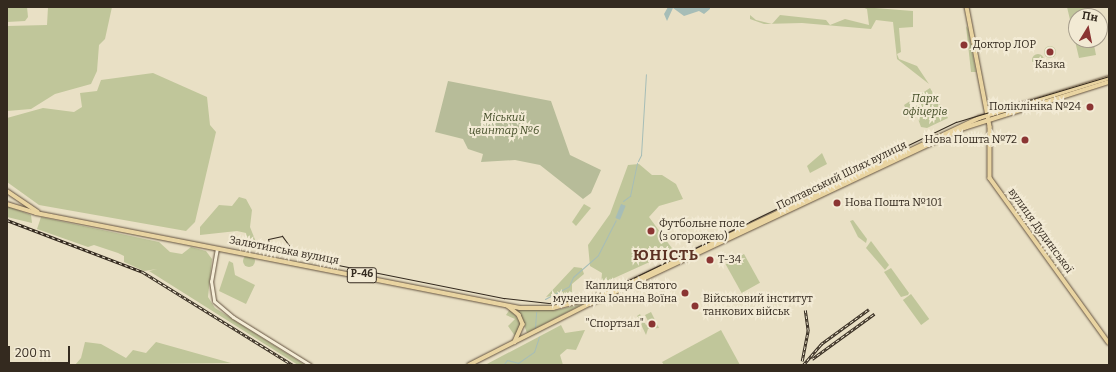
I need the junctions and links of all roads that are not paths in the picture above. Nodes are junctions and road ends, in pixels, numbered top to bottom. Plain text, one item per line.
1 (967, 7) edge
2 (1109, 78) edge
3 (1109, 82) edge
4 (986, 115) junction
5 (988, 120) junction
6 (7, 191) edge
7 (7, 204) edge
8 (40, 214) junction
9 (217, 248) junction
10 (616, 289) joint
11 (603, 295) junction
12 (590, 304) junction
13 (507, 305) junction
14 (520, 308) junction
15 (518, 313) junction
16 (1109, 342) edge
17 (514, 344) junction
18 (310, 365) edge
19 (469, 365) edge

1 - 4 main road, вулиця Дудинської
2 - 4 main road, Полтавський Шлях вулиця
3 - 5 main road, Полтавський Шлях вулиця
4 - 5 main road, вулиця Дудинської
4 - 10 main road, Полтавський Шлях вулиця
5 - 12 main road, Полтавський Шлях вулиця
5 - 16 main road, вулиця Дудинської
6 - 8 main road, Р-46
7 - 8 main road, Р-46
8 - 9 main road, Залютинська вулиця / Р-46
9 - 13 main road, Залютинська вулиця / Р-46
9 - 18 main road
10 - 11 main road, Залютинська вулиця / Р-46
11 - 12 main road, Полтавський Шлях вулиця
11 - 14 main road, Залютинська вулиця / Р-46
12 - 17 main road, Полтавський Шлях вулиця
13 - 14 main road, Залютинська вулиця / Р-46
13 - 15 main road
14 - 15 main road
15 - 17 main road
17 - 19 main road, Полтавський Шлях вулиця

